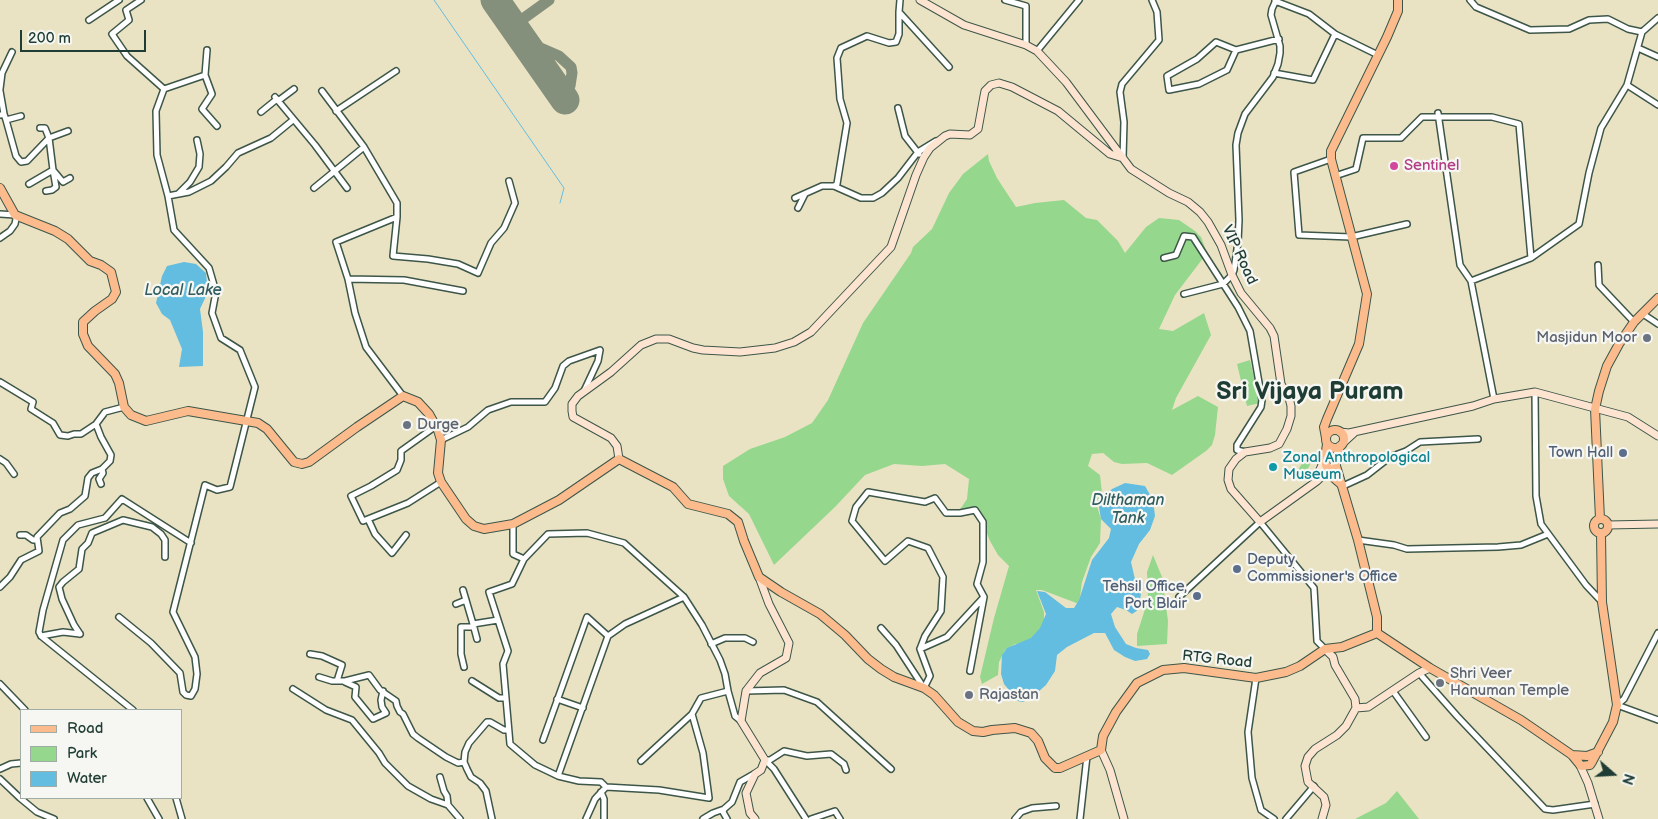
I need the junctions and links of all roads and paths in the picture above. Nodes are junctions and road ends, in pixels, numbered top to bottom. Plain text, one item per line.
1 (119, 0) edge
2 (141, 0) edge
3 (900, 0) edge
4 (920, 0) edge
5 (1005, 0) edge
6 (1079, 0) edge
7 (1152, 0) edge
8 (1275, 0) edge
9 (1398, 0) edge
10 (1470, 0) edge
11 (1025, 3) edge
12 (899, 12) junction
13 (1658, 18) edge
14 (89, 20) dead end
15 (1642, 32) junction
16 (1335, 34) junction
17 (1278, 38) junction
18 (1026, 45) junction
19 (1638, 48) junction
20 (207, 50) dead end
21 (1236, 50) junction
22 (1037, 51) junction
23 (12, 52) dead end
24 (1378, 55) junction
25 (1658, 57) edge
26 (949, 67) dead end
27 (396, 71) dead end
28 (1, 73) edge
29 (1274, 73) junction
30 (205, 75) junction
31 (1627, 85) junction
32 (164, 88) junction
33 (294, 89) dead end
34 (0, 90) edge
35 (322, 91) dead end
36 (277, 99) junction
37 (1658, 105) edge
38 (898, 108) dead end
39 (336, 111) junction
40 (261, 112) dead end
41 (2, 114) edge
42 (21, 116) dead end
43 (1438, 116) junction
44 (6, 120) junction
45 (293, 120) junction
46 (217, 126) dead end
47 (40, 128) dead end
48 (68, 131) dead end
49 (49, 138) junction
50 (197, 140) dead end
51 (364, 147) junction
52 (920, 155) junction
53 (1123, 158) junction
54 (1331, 159) junction
55 (53, 170) junction
56 (334, 172) junction
57 (1335, 176) junction
58 (70, 178) dead end
59 (509, 181) dead end
60 (29, 184) dead end
61 (834, 186) junction
62 (0, 188) edge
63 (314, 188) dead end
64 (347, 188) dead end
65 (46, 191) dead end
66 (178, 194) junction
67 (805, 194) junction
68 (168, 196) junction
69 (795, 198) dead end
70 (798, 208) dead end
71 (0, 214) edge
72 (15, 215) junction
73 (397, 217) junction
74 (1407, 224) dead end
75 (1351, 237) junction
76 (0, 238) edge
77 (1164, 258) dead end
78 (1531, 258) junction
79 (1598, 265) dead end
80 (1232, 275) junction
81 (348, 279) junction
82 (1471, 281) junction
83 (1223, 284) junction
84 (463, 291) dead end
85 (1184, 294) dead end
86 (1658, 298) edge
87 (1643, 314) junction
88 (1634, 322) junction
89 (1658, 324) edge
90 (0, 382) edge
91 (584, 391) junction
92 (1535, 392) junction
93 (403, 396) junction
94 (1494, 399) junction
95 (124, 406) junction
96 (1595, 408) junction
97 (1331, 410) junction
98 (247, 420) junction
99 (96, 424) junction
100 (436, 426) junction
101 (1339, 431) junction
102 (1357, 431) junction
103 (1658, 436) edge
104 (1478, 439) dead end
105 (441, 440) junction
106 (1327, 441) junction
107 (1341, 445) junction
108 (1245, 452) junction
109 (1325, 458) junction
110 (0, 459) edge
111 (619, 459) junction
112 (1336, 461) junction
113 (102, 469) junction
114 (1329, 470) junction
115 (14, 474) dead end
116 (441, 482) junction
117 (101, 484) dead end
118 (1313, 484) junction
119 (1343, 486) junction
120 (368, 519) junction
121 (1600, 519) junction
122 (1260, 522) junction
123 (513, 524) junction
124 (1658, 524) edge
125 (1608, 525) junction
126 (1601, 533) junction
127 (406, 534) dead end
128 (1548, 534) junction
129 (20, 536) dead end
130 (37, 540) junction
131 (1358, 540) junction
132 (191, 543) junction
133 (165, 557) dead end
134 (524, 559) junction
135 (759, 577) junction
136 (0, 587) edge
137 (463, 590) dead end
138 (684, 597) junction
139 (1179, 597) dead end
140 (984, 598) junction
141 (466, 600) junction
142 (1602, 602) junction
143 (456, 604) dead end
144 (119, 617) dead end
145 (498, 620) junction
146 (474, 625) junction
147 (881, 628) dead end
148 (1377, 633) junction
149 (1658, 633) edge
150 (42, 636) junction
151 (608, 636) junction
152 (477, 639) dead end
153 (754, 642) dead end
154 (711, 644) junction
155 (920, 649) junction
156 (1325, 649) junction
157 (310, 654) dead end
158 (331, 654) dead end
159 (327, 660) junction
160 (464, 667) dead end
161 (1430, 668) junction
162 (970, 671) dead end
163 (1419, 673) junction
164 (319, 677) dead end
165 (1256, 678) junction
166 (337, 681) junction
167 (345, 681) junction
168 (472, 681) dead end
169 (0, 684) edge
170 (924, 688) junction
171 (293, 689) dead end
172 (383, 691) junction
173 (746, 691) junction
174 (1393, 691) junction
175 (728, 692) junction
176 (506, 698) junction
177 (557, 699) junction
178 (1617, 706) junction
179 (583, 708) junction
180 (1356, 708) junction
181 (24, 709) edge
182 (132, 709) edge
183 (692, 714) junction
184 (1658, 720) edge
185 (741, 721) junction
186 (508, 730) junction
187 (1426, 737) dead end
188 (543, 740) dead end
189 (1101, 750) junction
190 (1598, 752) junction
191 (1087, 756) junction
192 (1582, 758) junction
193 (765, 760) junction
194 (640, 761) dead end
195 (464, 762) junction
196 (20, 763) edge
197 (1590, 765) junction
198 (0, 769) edge
199 (891, 769) dead end
200 (846, 770) dead end
201 (755, 774) junction
202 (558, 776) junction
203 (440, 777) dead end
204 (0, 779) edge
205 (1588, 783) junction
206 (1314, 786) junction
207 (606, 787) junction
208 (601, 792) junction
209 (20, 798) edge
210 (21, 799) edge
211 (148, 799) edge
212 (176, 799) edge
213 (1595, 804) junction
214 (448, 805) junction
215 (1056, 806) dead end
216 (724, 809) junction
217 (54, 819) edge
218 (159, 819) edge
219 (182, 819) edge
220 (460, 819) edge
221 (492, 819) edge
222 (586, 819) edge
223 (604, 819) edge
224 (703, 819) edge
225 (726, 819) edge
226 (755, 819) edge
227 (806, 819) edge
228 (811, 819) edge
229 (840, 819) edge
230 (1015, 819) edge
231 (1080, 819) edge
232 (1124, 819) edge
233 (1274, 819) edge
234 (1286, 819) edge
235 (1322, 819) edge
236 (1599, 819) edge

1 - 14 street
2 - 32 street
3 - 12 street
4 - 18 main road, VIP Road
5 - 11 street
6 - 22 street
7 - 53 street
8 - 16 street
8 - 17 street
9 - 24 main road
10 - 15 street
11 - 18 street
12 - 26 street
12 - 61 street
13 - 15 street
15 - 19 street
16 - 24 street
16 - 29 street
17 - 21 street
17 - 29 street
18 - 22 main road, VIP Road
19 - 25 street
19 - 31 street
20 - 30 street
21 - 21 street
22 - 53 main road, VIP Road
23 - 28 street
24 - 54 main road
27 - 39 street
28 - 34 street
29 - 80 street
30 - 32 street
30 - 46 street
31 - 37 street
31 - 78 street
32 - 68 street
33 - 36 street
34 - 41 street
35 - 39 street
36 - 40 street
36 - 45 street
38 - 52 street
39 - 51 street
41 - 44 street
42 - 44 street
43 - 57 street
43 - 78 street
43 - 82 street
44 - 49 street
45 - 56 street
45 - 66 street
47 - 49 street
48 - 49 street
49 - 55 street
50 - 66 street
51 - 56 street
51 - 73 street
52 - 53 main road
52 - 61 street
52 - 91 main road
53 - 80 main road, VIP Road
54 - 57 main road
54 - 75 street
55 - 58 street
55 - 60 street
55 - 65 street
56 - 63 street
56 - 64 street
57 - 75 main road
59 - 73 street
61 - 67 street
62 - 72 main road
66 - 68 street
67 - 69 street
67 - 70 street
68 - 98 street
71 - 72 street
72 - 76 street
72 - 95 main road
73 - 81 street
74 - 75 street
75 - 97 main road
77 - 83 street
78 - 82 street
79 - 88 street
80 - 83 street
80 - 108 main road, VIP Road
81 - 84 street
81 - 93 street
82 - 94 street
83 - 85 street
83 - 108 street
86 - 87 main road
87 - 88 main road
87 - 89 street
88 - 96 main road
90 - 99 street
91 - 105 street
91 - 111 main road
92 - 94 main road
92 - 96 main road
92 - 128 street
93 - 98 main road
93 - 100 main road
94 - 102 main road
95 - 98 main road
95 - 99 street
96 - 103 main road
96 - 121 main road
97 - 101 main road
97 - 106 main road
98 - 132 street
99 - 113 street
100 - 105 main road
100 - 120 street
101 - 102 main road
101 - 106 main road
101 - 107 main road
102 - 107 main road
104 - 119 street
105 - 116 main road
106 - 107 main road
106 - 109 main road
107 - 112 main road
108 - 122 main road
109 - 112 main road
109 - 114 main road
109 - 118 main road
110 - 115 street
111 - 123 main road
111 - 135 main road
112 - 114 main road
112 - 119 main road
113 - 117 street
113 - 130 street
114 - 118 main road
114 - 119 main road
116 - 120 street
116 - 123 main road
118 - 122 main road
119 - 131 main road
120 - 127 street
121 - 125 main road
121 - 126 main road
122 - 139 street
122 - 156 street
123 - 134 street
124 - 125 main road
125 - 126 main road
126 - 142 main road
128 - 131 street
128 - 142 street
129 - 130 street
130 - 136 street
131 - 148 main road
132 - 144 street
132 - 150 street
133 - 150 street
134 - 138 street
134 - 145 street
135 - 170 main road
135 - 173 main road
137 - 141 street
138 - 151 street
138 - 154 street
140 - 155 street
140 - 155 street
140 - 162 street
141 - 143 street
141 - 146 street
142 - 178 main road
145 - 146 street
145 - 176 street
146 - 152 street
146 - 160 street
147 - 170 street
148 - 156 main road, RTG Road
148 - 161 main road
149 - 178 street
150 - 182 street
151 - 177 street
151 - 179 street
153 - 154 street
154 - 175 street
155 - 170 street
156 - 165 main road, RTG Road
156 - 180 main road
157 - 159 street
158 - 159 street
159 - 166 street
161 - 163 main road
161 - 192 main road
163 - 174 main road
163 - 213 street
164 - 166 street
165 - 189 main road, RTG Road
165 - 233 street
166 - 167 street
167 - 172 street
167 - 172 street
168 - 176 street
169 - 181 street
170 - 191 main road
171 - 214 street
172 - 195 street
173 - 185 main road
173 - 199 street
174 - 180 main road
174 - 187 street
175 - 183 street
175 - 185 street
176 - 186 street
177 - 179 street
177 - 188 street
178 - 184 street
178 - 190 main road
179 - 202 street
180 - 206 main road
183 - 194 street
183 - 207 street
185 - 193 main road
186 - 195 street
186 - 202 street
189 - 191 main road
189 - 232 main road
190 - 192 main road
190 - 197 main road
191 - 231 street
192 - 197 main road
192 - 205 main road
193 - 200 street
193 - 201 main road
193 - 227 street
195 - 221 street
196 - 198 street
197 - 205 main road
201 - 216 street
201 - 226 main road
202 - 207 street
203 - 214 street
204 - 209 street
205 - 213 main road
206 - 234 street
206 - 235 main road
207 - 208 street
208 - 222 street
208 - 223 street
210 - 217 street
211 - 218 street
212 - 219 street
213 - 236 main road
214 - 220 street
215 - 230 street
216 - 224 street
216 - 225 street
228 - 229 street

